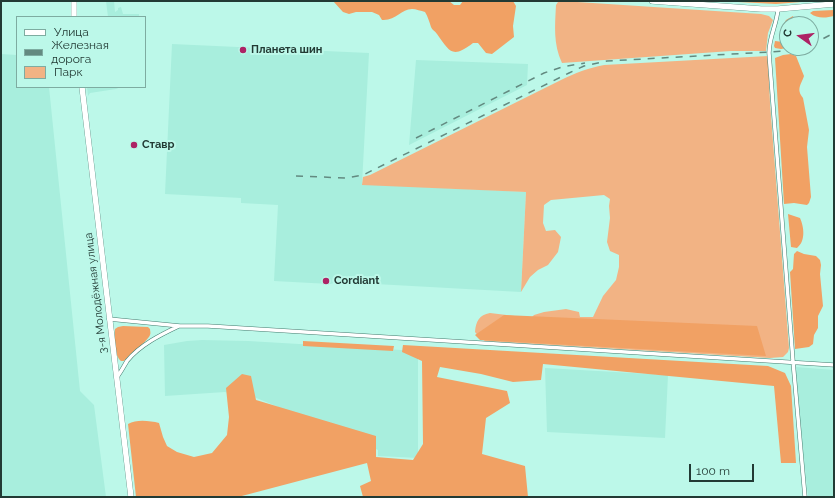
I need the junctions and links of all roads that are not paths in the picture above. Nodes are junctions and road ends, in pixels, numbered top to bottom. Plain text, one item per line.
1 (74, 1) edge
2 (652, 1) edge
3 (834, 4) edge
4 (778, 9) junction
5 (74, 16) edge
6 (82, 88) edge
7 (109, 319) junction
8 (180, 326) junction
9 (793, 361) junction
10 (834, 365) edge
11 (116, 379) junction
12 (131, 497) edge
13 (805, 497) edge

1 - 5 main road
2 - 4 main road
3 - 4 main road
4 - 9 street
6 - 7 main road, 3-я Молодёжная улица
7 - 8 street
7 - 11 main road, 3-я Молодёжная улица
8 - 9 street
8 - 11 street
9 - 10 street
9 - 13 street
11 - 12 main road, 3-я Молодёжная улица

